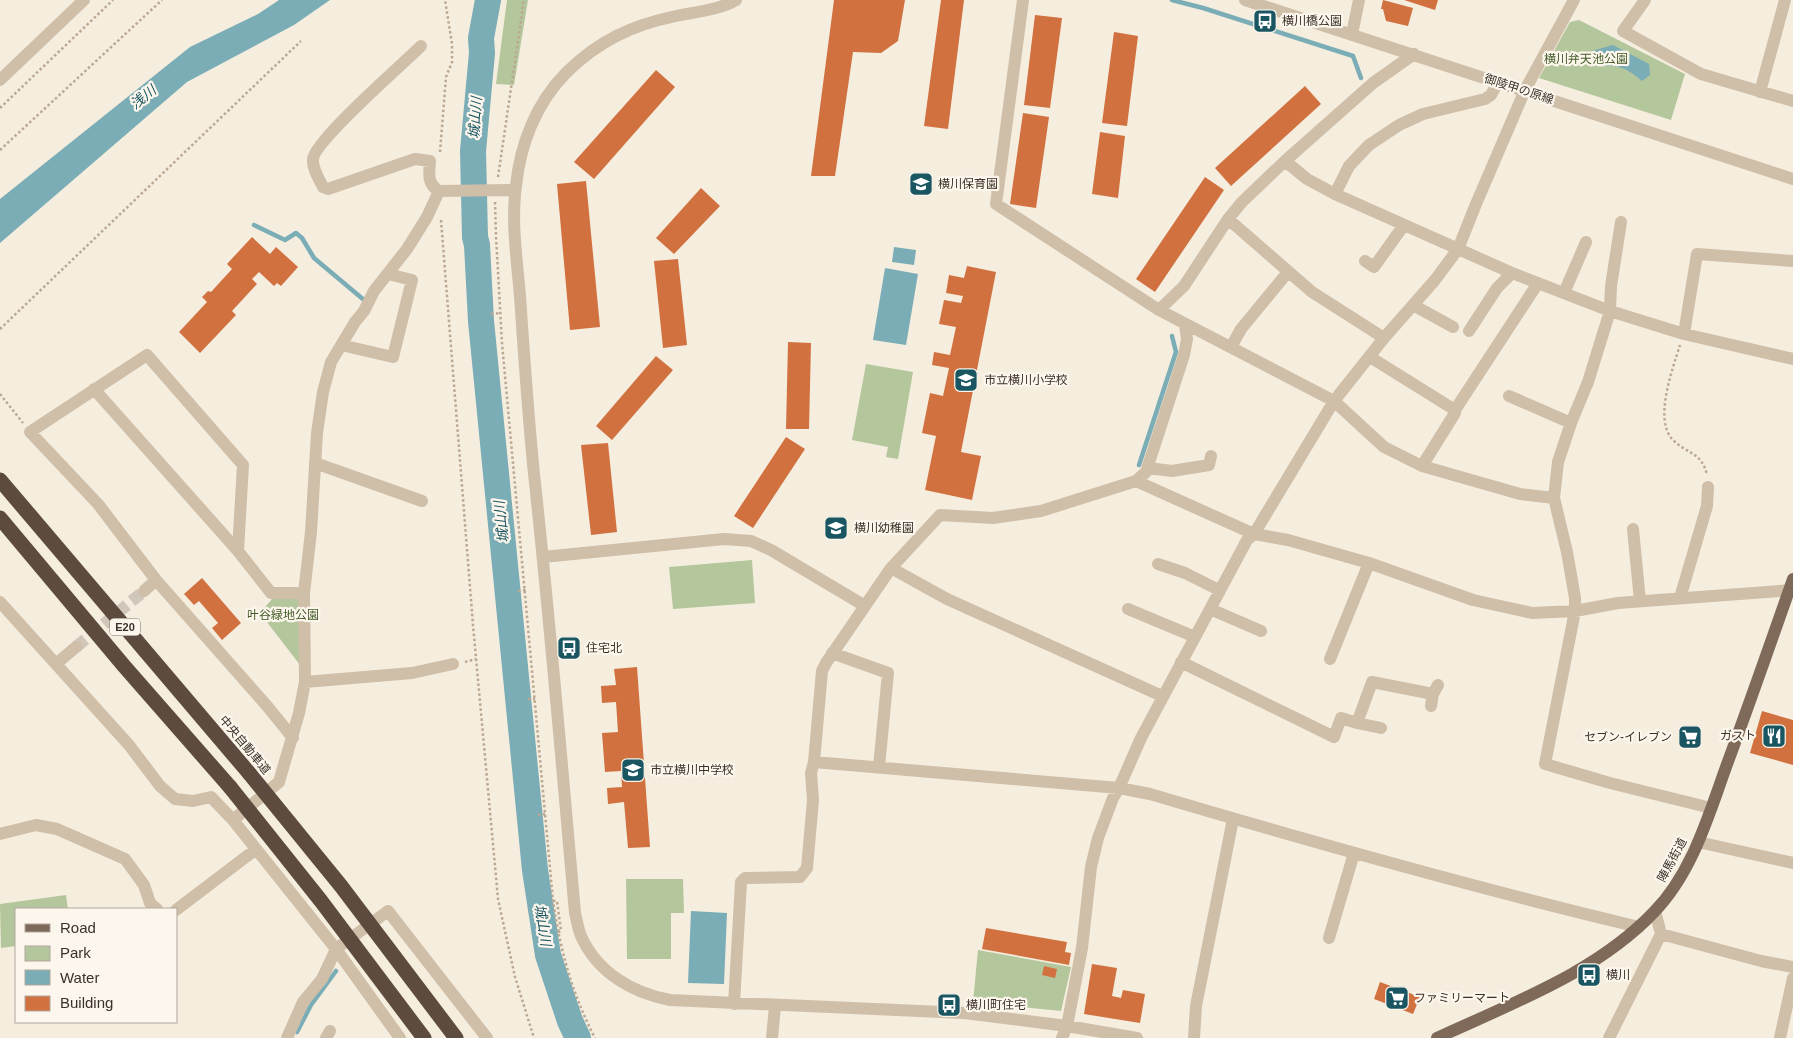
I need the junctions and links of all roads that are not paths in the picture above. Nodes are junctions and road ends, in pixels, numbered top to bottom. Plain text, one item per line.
1 (84, 0) edge
2 (736, 0) edge
3 (1022, 0) edge
4 (1245, 0) edge
5 (1359, 0) edge
6 (1574, 0) edge
7 (1645, 0) edge
8 (1785, 0) edge
9 (1352, 34) junction
10 (421, 46) dead end
11 (1414, 54) junction
12 (0, 80) edge
13 (1498, 82) junction
14 (1525, 90) junction
15 (1760, 92) junction
16 (1793, 101) edge
17 (1285, 161) junction
18 (1793, 179) edge
19 (441, 190) junction
20 (515, 190) junction
21 (1335, 194) junction
22 (1228, 219) junction
23 (1621, 222) dead end
24 (1404, 225) junction
25 (1586, 242) dead end
26 (1458, 249) junction
27 (1366, 261) dead end
28 (1793, 261) edge
29 (1288, 272) junction
30 (1512, 272) junction
31 (388, 274) junction
32 (1538, 283) junction
33 (1564, 293) junction
34 (1413, 305) junction
35 (1159, 310) junction
36 (1610, 311) junction
37 (1185, 325) junction
38 (1453, 327) dead end
39 (1469, 331) dead end
40 (1684, 334) junction
41 (1384, 338) junction
42 (341, 345) junction
43 (1232, 347) junction
44 (1370, 358) junction
45 (1793, 358) edge
46 (94, 390) junction
47 (1509, 396) dead end
48 (1334, 401) junction
49 (1455, 410) junction
50 (1571, 423) junction
51 (1211, 456) dead end
52 (315, 463) junction
53 (1422, 466) junction
54 (1148, 468) junction
55 (0, 480) edge
56 (1136, 481) junction
57 (1708, 486) road end
58 (1554, 498) junction
59 (422, 501) dead end
60 (0, 518) edge
61 (1633, 529) dead end
62 (1254, 534) junction
63 (238, 551) junction
64 (543, 557) junction
65 (1369, 563) junction
66 (1158, 564) dead end
67 (891, 568) junction
68 (156, 580) junction
69 (1792, 586) edge
70 (1219, 590) junction
71 (144, 591) tunnel mouth
72 (304, 593) junction
73 (1680, 598) junction
74 (1640, 601) junction
75 (0, 602) edge
76 (865, 606) junction
77 (1128, 608) dead end
78 (1210, 609) junction
79 (1575, 611) junction
80 (1261, 631) dead end
81 (1195, 637) junction
82 (76, 647) tunnel mouth
83 (832, 653) junction
84 (1330, 659) dead end
85 (1181, 662) junction
86 (56, 664) junction
87 (453, 664) dead end
88 (305, 682) junction
89 (1434, 695) dead end
90 (1162, 696) junction
91 (1357, 722) junction
92 (1381, 728) dead end
93 (293, 738) junction
94 (814, 762) junction
95 (879, 767) junction
96 (1119, 788) junction
97 (1711, 808) junction
98 (1234, 819) junction
99 (233, 820) junction
100 (0, 834) edge
101 (1698, 842) junction
102 (256, 850) junction
103 (1354, 853) junction
104 (1793, 863) edge
105 (156, 908) edge
106 (178, 908) edge
107 (1655, 911) junction
108 (1639, 927) junction
109 (1661, 934) junction
110 (1329, 938) dead end
111 (336, 949) junction
112 (1793, 967) edge
113 (1793, 978) edge
114 (734, 1004) junction
115 (775, 1006) junction
116 (1067, 1026) junction
117 (1785, 1036) edge
118 (289, 1037) edge
119 (400, 1038) edge
120 (424, 1038) edge
121 (456, 1038) edge
122 (487, 1038) edge
123 (772, 1038) edge
124 (1062, 1038) edge
125 (1137, 1038) edge
126 (1194, 1038) edge
127 (1436, 1038) edge
128 (1608, 1038) edge

1 - 12 street
2 - 20 street
3 - 35 street
4 - 9 street, 御陵甲の原線
5 - 9 street
6 - 14 street
7 - 15 street
8 - 15 street
9 - 11 street, 御陵甲の原線
10 - 19 street
11 - 13 street, 御陵甲の原線
11 - 17 street
13 - 14 street, 御陵甲の原線
13 - 21 street
14 - 18 street, 御陵甲の原線
14 - 26 street
15 - 16 street
17 - 21 street
17 - 22 street
19 - 20 street
19 - 31 street
20 - 64 street
21 - 24 street
22 - 29 street
22 - 35 street
23 - 36 street
24 - 26 street
24 - 27 street
25 - 33 street
26 - 30 street
26 - 34 street
28 - 40 street
29 - 41 street
29 - 43 street
30 - 32 street
30 - 39 street
31 - 42 street
31 - 42 street
32 - 33 street
32 - 49 street
33 - 36 street
34 - 38 street
34 - 41 street
35 - 37 street
36 - 40 street
36 - 50 street
37 - 43 street
37 - 54 street
40 - 45 street
41 - 44 street
42 - 52 street
43 - 48 street
44 - 48 street
44 - 49 street
46 - 63 street
46 - 63 street
46 - 68 street
47 - 50 street
48 - 53 street
48 - 62 street
49 - 53 street
50 - 58 street
51 - 54 street
52 - 59 street
52 - 72 street
53 - 58 street
54 - 56 street
55 - 121 highway, 中央自動車道 / E20, bridge
56 - 62 street
56 - 67 street
57 - 73 street
58 - 79 street
60 - 120 highway, E20, bridge
61 - 74 street
62 - 65 street
62 - 70 street
63 - 72 street
64 - 76 street
64 - 114 street
65 - 79 street
65 - 84 street
66 - 70 street
67 - 76 street
67 - 90 street
68 - 71 street
68 - 93 street
69 - 73 street
69 - 97 main road, 陣馬街道
70 - 78 street
72 - 88 street
73 - 74 street
74 - 79 street
75 - 86 street
76 - 83 street
77 - 81 street
78 - 80 street
78 - 81 street
79 - 97 street
81 - 85 street
82 - 86 street
83 - 94 street
83 - 95 street
85 - 90 street
85 - 91 street
86 - 99 street
87 - 88 street
88 - 93 street
89 - 91 street
90 - 96 street
91 - 92 street
93 - 99 street
94 - 95 street
94 - 114 street
95 - 96 street
96 - 98 street
96 - 116 street
97 - 101 main road, 陣馬街道
98 - 103 street
98 - 126 street
99 - 102 street
100 - 105 street
101 - 104 street
101 - 107 main road, 陣馬街道
102 - 106 street
102 - 111 street
103 - 108 street
103 - 110 street
107 - 108 main road, 陣馬街道
107 - 109 street
108 - 127 main road, 陣馬街道
109 - 112 street
109 - 128 street
111 - 118 street
111 - 119 street
111 - 122 street
113 - 117 street
114 - 115 street
115 - 116 street
115 - 123 street
116 - 124 street
116 - 125 street

